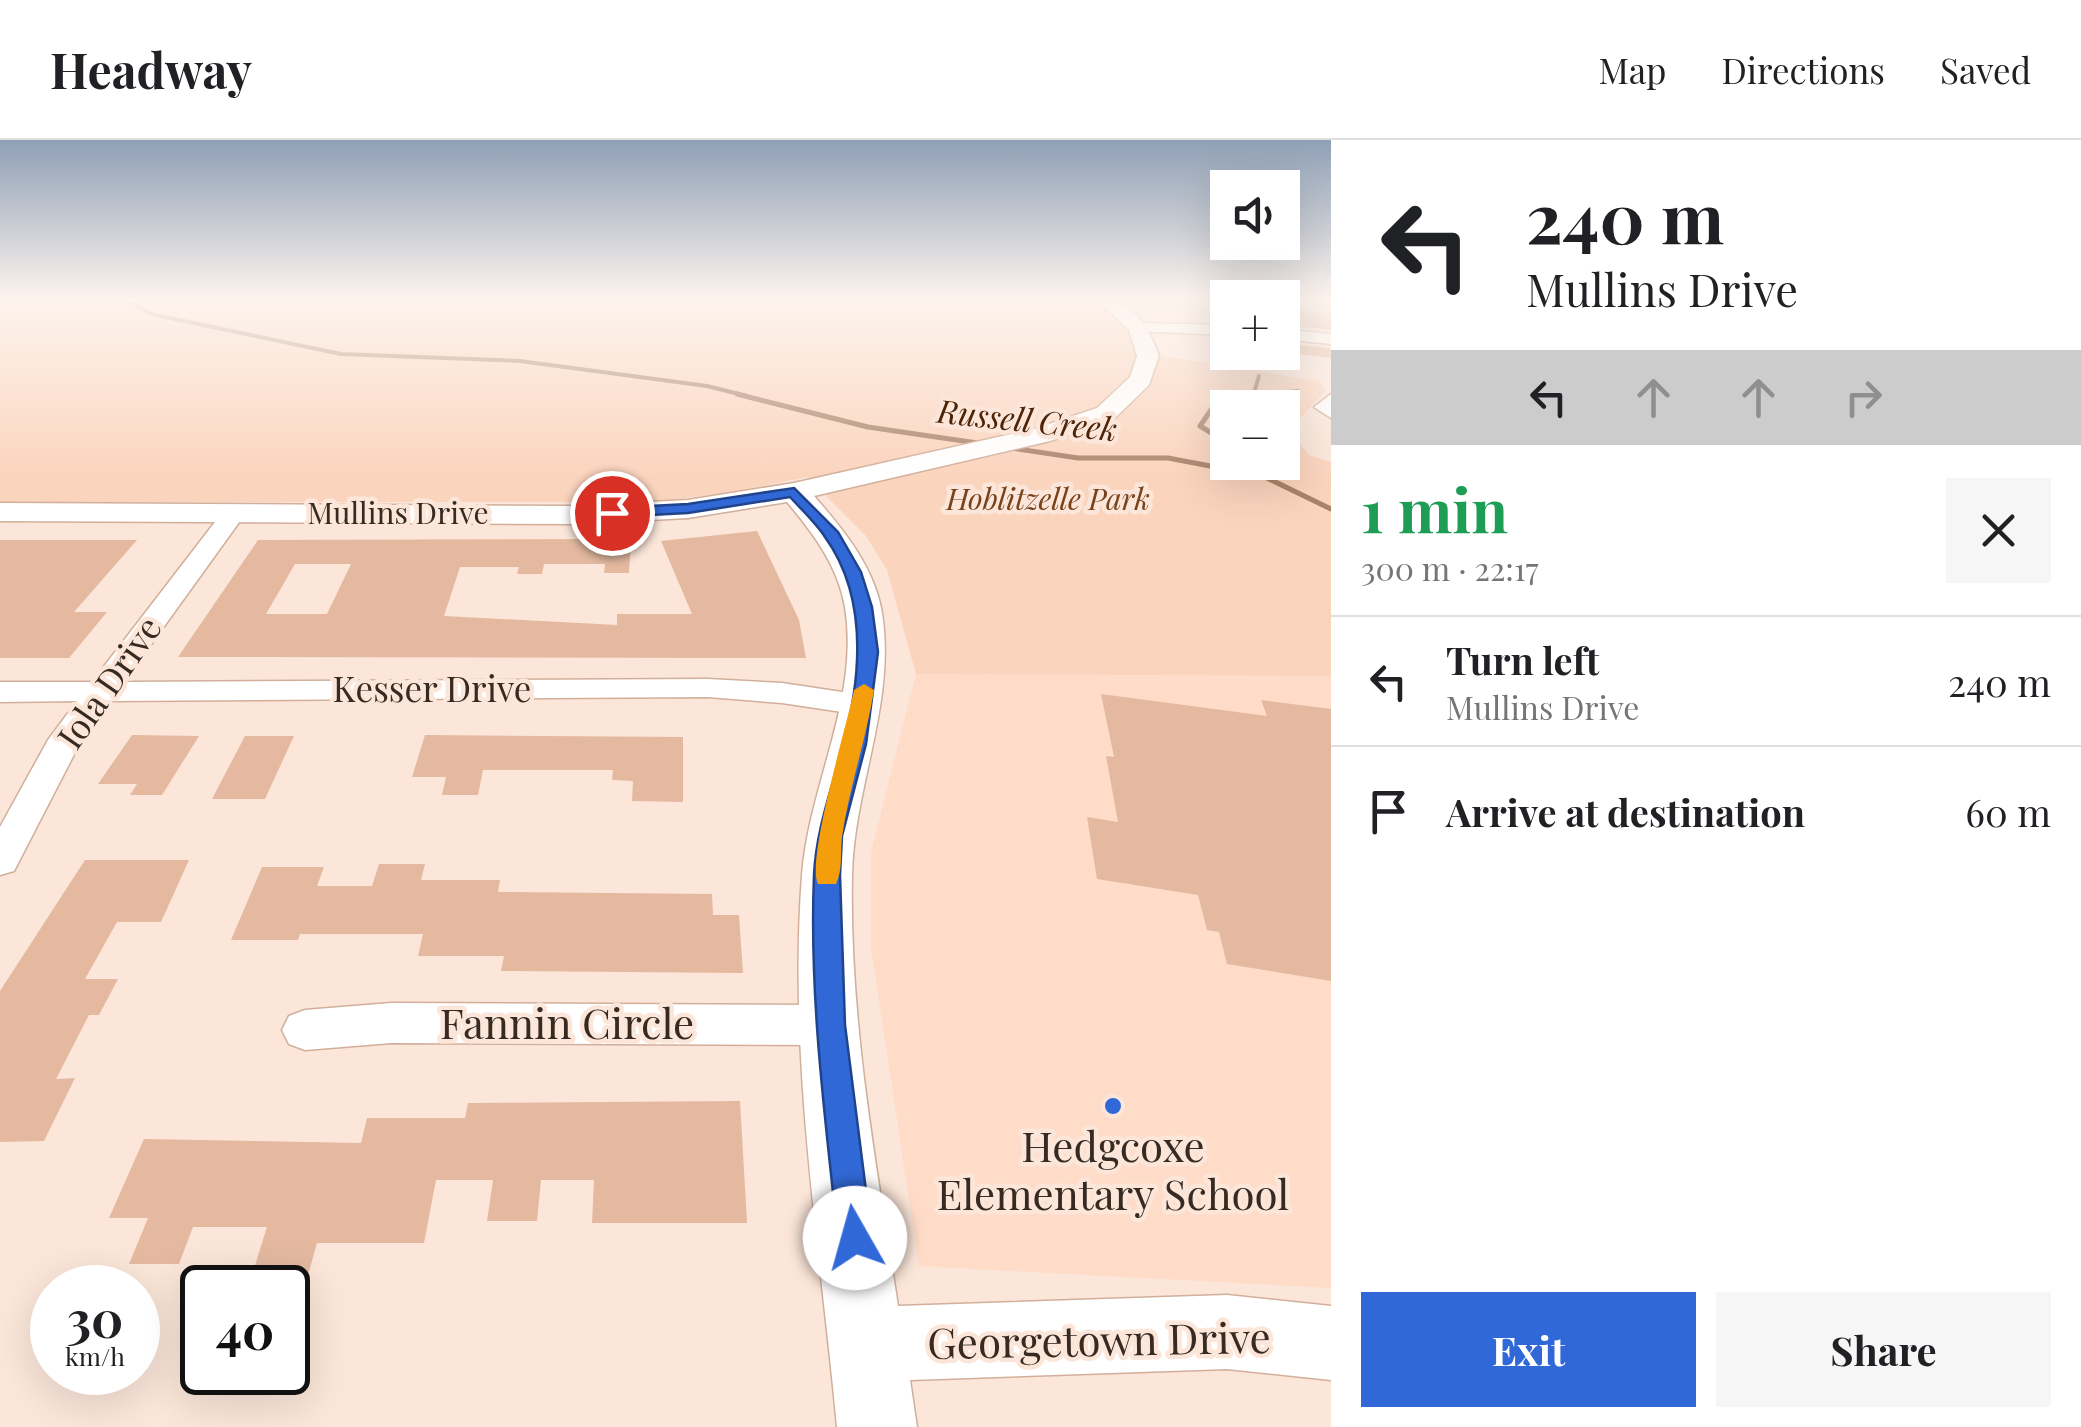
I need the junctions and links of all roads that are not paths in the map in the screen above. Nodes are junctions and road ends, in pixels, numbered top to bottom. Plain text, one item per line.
1 (1147, 358) edge
2 (794, 492) junction
3 (0, 512) edge
4 (233, 514) junction
5 (0, 692) edge
6 (101, 692) junction
7 (862, 705) junction
8 (0, 861) edge
9 (830, 1025) junction
10 (304, 1030) dead end
11 (1331, 1342) edge
12 (868, 1344) junction
13 (877, 1427) edge

1 - 2 street, Mullins Drive
2 - 4 street, Mullins Drive
2 - 7 street
3 - 4 street, Mullins Drive
4 - 6 street, Iola Drive
5 - 6 street, Kesser Drive
6 - 7 street, Kesser Drive
6 - 8 street, Iola Drive
7 - 9 street
9 - 10 street, Fannin Circle
9 - 12 street
11 - 12 street, Georgetown Drive
12 - 13 street

